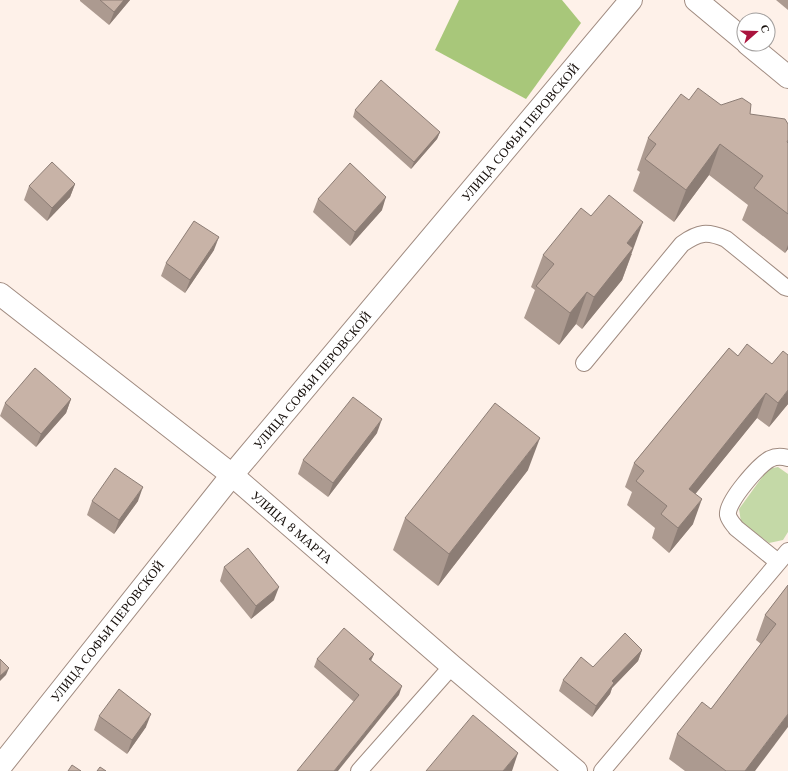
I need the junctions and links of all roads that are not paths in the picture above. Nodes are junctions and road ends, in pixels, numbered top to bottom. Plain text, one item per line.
1 (631, 0) edge
2 (696, 0) edge
3 (736, 33) edge
4 (758, 52) edge
5 (788, 77) edge
6 (788, 288) edge
7 (0, 294) edge
8 (584, 363) dead end
9 (788, 458) edge
10 (232, 475) junction
11 (783, 557) edge
12 (452, 666) junction
13 (0, 767) edge
14 (359, 771) edge
15 (576, 771) edge
16 (602, 771) edge

1 - 10 street, УЛИЦА СОФЬИ ПЕРОВСКОЙ
2 - 3 street
4 - 5 street
6 - 8 lane
7 - 10 street, УЛИЦА 8 МАРТА
9 - 11 lane
10 - 12 street, УЛИЦА 8 МАРТА
10 - 13 street, УЛИЦА СОФЬИ ПЕРОВСКОЙ
11 - 16 lane
12 - 14 lane
12 - 15 street, УЛИЦА 8 МАРТА

